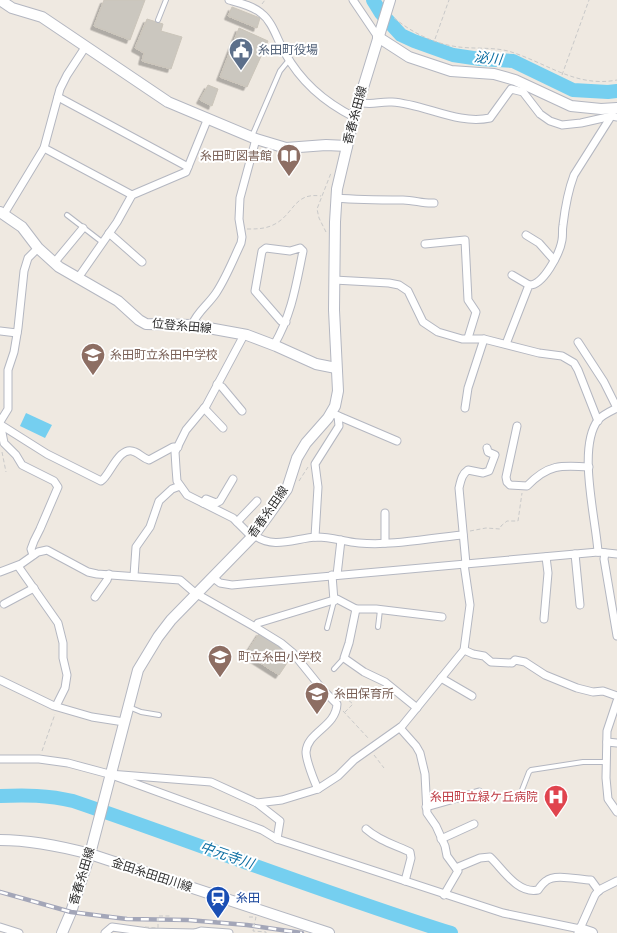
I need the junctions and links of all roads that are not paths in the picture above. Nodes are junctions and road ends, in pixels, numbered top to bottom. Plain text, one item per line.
1 (166, 0) edge
2 (229, 0) edge
3 (353, 0) edge
4 (1, 4) edge
5 (386, 4) edge
6 (158, 20) dead end
7 (378, 37) junction
8 (86, 46) junction
9 (289, 60) junction
10 (514, 85) junction
11 (58, 97) junction
12 (358, 102) junction
13 (615, 112) edge
14 (354, 117) junction
15 (208, 118) junction
16 (254, 138) junction
17 (347, 146) junction
18 (44, 148) junction
19 (188, 167) junction
20 (132, 195) junction
21 (336, 198) junction
22 (434, 203) dead end
23 (2, 213) edge
24 (67, 216) dead end
25 (83, 228) junction
26 (109, 233) junction
27 (526, 235) dead end
28 (102, 242) junction
29 (425, 244) dead end
30 (38, 248) junction
31 (554, 260) junction
32 (142, 262) dead end
33 (54, 263) junction
34 (512, 275) dead end
35 (78, 278) junction
36 (334, 280) junction
37 (529, 285) junction
38 (286, 322) junction
39 (192, 325) junction
40 (0, 331) edge
41 (17, 333) junction
42 (244, 335) junction
43 (468, 338) junction
44 (484, 339) junction
45 (578, 342) dead end
46 (506, 344) junction
47 (274, 345) junction
48 (336, 368) junction
49 (217, 384) junction
50 (204, 408) junction
51 (464, 408) dead end
52 (242, 411) dead end
53 (335, 415) junction
54 (2, 416) edge
55 (598, 421) junction
56 (1, 425) edge
57 (517, 426) dead end
58 (223, 428) dead end
59 (397, 441) dead end
60 (2, 446) edge
61 (178, 447) junction
62 (487, 448) dead end
63 (589, 466) junction
64 (233, 479) dead end
65 (180, 486) junction
66 (257, 501) dead end
67 (203, 504) junction
68 (385, 513) dead end
69 (237, 522) junction
70 (463, 535) junction
71 (253, 536) junction
72 (315, 537) junction
73 (341, 540) junction
74 (385, 542) junction
75 (602, 553) junction
76 (575, 554) junction
77 (617, 554) edge
78 (33, 555) junction
79 (546, 557) junction
80 (465, 564) junction
81 (18, 566) junction
82 (0, 572) edge
83 (109, 574) junction
84 (335, 575) junction
85 (134, 576) junction
86 (212, 578) junction
87 (34, 588) junction
88 (196, 593) junction
89 (95, 597) dead end
90 (334, 601) junction
91 (4, 604) dead end
92 (580, 605) dead end
93 (356, 609) junction
94 (380, 610) junction
95 (442, 617) dead end
96 (544, 619) dead end
97 (255, 627) junction
98 (378, 627) dead end
99 (327, 628) dead end
100 (617, 636) edge
101 (464, 650) junction
102 (344, 658) junction
103 (334, 669) dead end
104 (441, 678) junction
105 (0, 680) edge
106 (472, 696) dead end
107 (617, 696) edge
108 (617, 701) edge
109 (127, 706) junction
110 (57, 707) junction
111 (417, 708) junction
112 (159, 715) dead end
113 (124, 722) junction
114 (400, 728) junction
115 (607, 742) junction
116 (617, 743) edge
117 (0, 758) edge
118 (606, 762) junction
119 (108, 778) junction
120 (318, 789) junction
121 (522, 790) dead end
122 (479, 792) dead end
123 (257, 802) junction
124 (426, 807) junction
125 (617, 812) edge
126 (474, 824) dead end
127 (366, 830) dead end
128 (277, 839) junction
129 (442, 839) junction
130 (0, 840) edge
131 (91, 850) junction
132 (456, 868) junction
133 (405, 881) junction
134 (617, 881) edge
135 (599, 891) junction
136 (444, 895) junction
137 (0, 927) edge
138 (579, 931) edge
139 (19, 933) edge
140 (62, 933) edge
141 (105, 933) edge
142 (195, 933) edge
143 (229, 933) edge
144 (329, 933) edge
145 (592, 933) edge

1 - 6 lane
2 - 9 street
3 - 7 street
4 - 8 main road
5 - 7 main road, 香春糸田線
7 - 10 main road
7 - 12 main road, 香春糸田線
8 - 11 street
8 - 15 main road
9 - 14 street
9 - 16 lane
10 - 12 street
10 - 13 main road
10 - 13 street
11 - 18 street
11 - 19 street
12 - 14 main road, 香春糸田線
13 - 31 street
14 - 17 main road, 香春糸田線
15 - 16 main road
15 - 19 street
16 - 17 main road
16 - 39 street
17 - 21 main road, 香春糸田線
18 - 20 street
18 - 23 street
19 - 20 street
20 - 26 street
21 - 22 street
21 - 36 main road, 香春糸田線
23 - 30 main road, 位登糸田線
24 - 25 lane
25 - 28 lane
25 - 33 street
26 - 28 street
26 - 32 street
27 - 31 street
28 - 35 street
29 - 43 street
30 - 33 main road, 位登糸田線
30 - 41 street
31 - 37 street
33 - 35 main road, 位登糸田線
34 - 37 street
35 - 39 main road, 位登糸田線
36 - 43 street
36 - 48 main road, 香春糸田線
37 - 46 street
38 - 38 street
38 - 47 street
39 - 42 main road, 位登糸田線
40 - 41 street
41 - 54 street
42 - 47 main road, 位登糸田線
42 - 49 street
43 - 44 street
44 - 46 street
44 - 51 street
45 - 55 street
46 - 55 street
47 - 48 main road, 位登糸田線
48 - 53 main road, 香春糸田線
49 - 50 street
49 - 52 street
50 - 58 street
50 - 61 street
53 - 59 street
53 - 71 main road, 香春糸田線
53 - 72 street
54 - 56 street
55 - 63 street
56 - 60 street
56 - 61 street
57 - 63 street
60 - 78 street
61 - 65 street
62 - 70 street
63 - 75 street
64 - 67 street
65 - 67 street
65 - 85 street
66 - 69 street
67 - 69 street
68 - 74 street
69 - 71 street
70 - 74 street
70 - 80 street
71 - 72 street
71 - 86 main road, 香春糸田線
72 - 73 street
73 - 74 street
73 - 84 street
75 - 76 street
75 - 77 street
75 - 100 street
76 - 79 street
76 - 92 street
78 - 81 street
78 - 83 street
79 - 80 street
79 - 96 street
80 - 84 street
80 - 101 street
81 - 82 street
81 - 87 street
83 - 85 street
83 - 89 street
84 - 86 street
84 - 90 street
85 - 88 street
86 - 88 main road, 香春糸田線
87 - 91 street
87 - 110 street
88 - 97 street
88 - 109 main road, 香春糸田線
90 - 93 street
90 - 97 street
90 - 99 lane
93 - 94 street
93 - 102 street
94 - 95 street
94 - 98 lane
97 - 120 street
101 - 104 street
101 - 107 street
102 - 103 lane
102 - 111 street
104 - 106 street
104 - 111 street
105 - 110 street
108 - 115 street
109 - 112 lane
109 - 113 main road, 香春糸田線
110 - 113 street
111 - 114 street
113 - 119 main road, 香春糸田線
114 - 120 street
114 - 124 street
115 - 116 street
115 - 118 street
117 - 119 street
118 - 121 lane
118 - 125 street
119 - 123 street
119 - 128 street
119 - 131 main road, 香春糸田線
120 - 123 street
122 - 124 street
123 - 128 street
124 - 129 street
126 - 129 street
127 - 133 street
128 - 133 street
129 - 132 street
130 - 131 main road, 金田糸田田川線
131 - 140 main road, 香春糸田線
131 - 144 main road, 金田糸田田川線
132 - 135 street
132 - 136 street
133 - 136 street
134 - 135 street
135 - 138 street
136 - 138 street
137 - 139 street
138 - 145 main road
141 - 142 street
142 - 143 street

